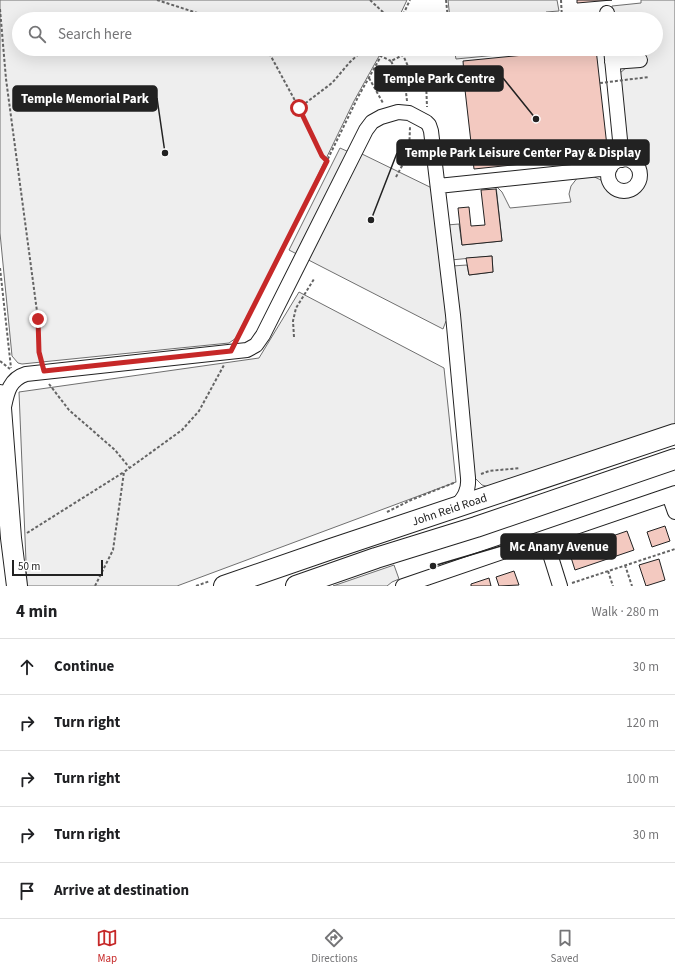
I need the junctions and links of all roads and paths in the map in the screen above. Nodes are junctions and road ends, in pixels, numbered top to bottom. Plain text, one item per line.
1 (157, 0) edge
2 (370, 0) edge
3 (410, 0) edge
4 (446, 0) edge
5 (561, 0) edge
6 (0, 9) edge
7 (194, 12) edge
8 (383, 12) edge
9 (404, 12) edge
10 (447, 12) edge
11 (562, 12) edge
12 (271, 56) edge
13 (357, 56) edge
14 (381, 56) joint
15 (611, 56) edge
16 (640, 60) dead end
17 (391, 61) dead end
18 (649, 77) dead end
19 (369, 78) junction
20 (426, 81) dead end
21 (600, 83) dead end
22 (428, 106) dead end
23 (299, 108) junction
24 (390, 115) junction
25 (622, 160) junction
26 (327, 161) junction
27 (610, 168) junction
28 (438, 186) junction
29 (0, 268) edge
30 (314, 279) dead end
31 (294, 337) dead end
32 (231, 351) junction
33 (0, 361) edge
34 (43, 369) junction
35 (0, 395) edge
36 (2, 415) junction
37 (675, 434) edge
38 (675, 459) edge
39 (130, 467) junction
40 (124, 472) junction
41 (672, 494) edge
42 (455, 508) junction
43 (675, 512) edge
44 (11, 538) junction
45 (545, 538) junction
46 (675, 549) edge
47 (625, 566) junction
48 (608, 571) junction
49 (565, 585) edge
50 (17, 586) edge
51 (95, 586) edge
52 (224, 586) edge
53 (296, 586) edge
54 (403, 586) edge
55 (613, 586) edge
56 (632, 586) edge

1 - 7 path
2 - 8 path
3 - 9 path
4 - 10 path
5 - 11 path
6 - 34 path
12 - 23 path
13 - 23 path
14 - 17 path
14 - 19 path
15 - 16 street
15 - 25 street
18 - 21 path, bridge
19 - 24 path
19 - 26 path
20 - 22 path
23 - 26 path
24 - 28 street
24 - 32 street
25 - 27 street
25 - 27 street
26 - 32 path
27 - 28 street
28 - 42 street
29 - 33 path
30 - 31 path
32 - 34 street
32 - 39 path
34 - 36 street
34 - 39 path
35 - 36 highway
36 - 44 highway
37 - 42 highway, John Reid Road
38 - 53 highway, John Reid Road
39 - 40 path
40 - 44 path
40 - 51 path
41 - 43 street
41 - 45 street
42 - 52 highway, John Reid Road
44 - 50 highway
45 - 49 street
45 - 54 street
46 - 47 path
47 - 48 path
47 - 56 path
48 - 49 path
48 - 55 path

